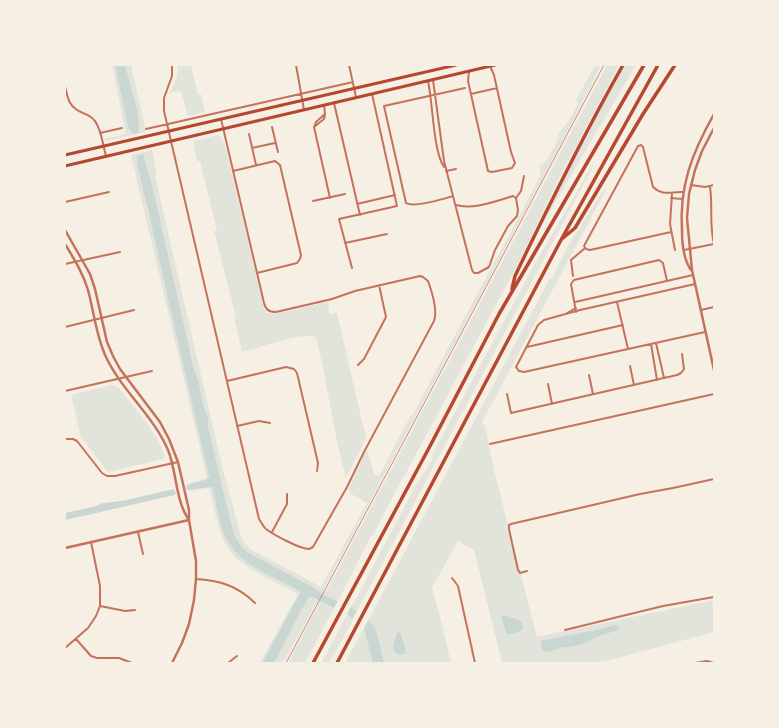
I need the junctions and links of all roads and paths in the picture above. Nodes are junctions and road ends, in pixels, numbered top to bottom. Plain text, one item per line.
1 (172, 65) edge
2 (296, 65) edge
3 (349, 65) edge
4 (456, 65) edge
5 (495, 65) edge
6 (623, 65) edge
7 (644, 65) edge
8 (658, 65) edge
9 (675, 65) edge
10 (490, 66) junction
11 (479, 67) edge
12 (469, 71) junction
13 (433, 80) junction
14 (428, 81) junction
15 (353, 82) junction
16 (65, 86) edge
17 (354, 88) junction
18 (465, 88) dead end
19 (497, 88) junction
20 (301, 94) junction
21 (372, 94) junction
22 (435, 94) junction
23 (471, 94) junction
24 (431, 95) junction
25 (357, 98) junction
26 (302, 100) junction
27 (334, 103) junction
28 (324, 105) junction
29 (304, 110) junction
30 (714, 114) edge
31 (221, 119) junction
32 (167, 125) junction
33 (272, 127) dead end
34 (122, 128) dead end
35 (714, 128) edge
36 (146, 129) dead end
37 (223, 129) junction
38 (169, 131) junction
39 (100, 133) junction
40 (249, 134) dead end
41 (703, 135) junction
42 (708, 138) junction
43 (171, 141) junction
44 (275, 142) junction
45 (103, 146) junction
46 (252, 148) junction
47 (278, 152) dead end
48 (65, 155) edge
49 (106, 156) junction
50 (256, 165) junction
51 (65, 166) edge
52 (456, 169) dead end
53 (446, 170) junction
54 (233, 171) junction
55 (524, 176) dead end
56 (685, 184) junction
57 (691, 185) junction
58 (714, 185) edge
59 (710, 187) junction
60 (109, 192) dead end
61 (683, 192) junction
62 (345, 194) dead end
63 (672, 194) junction
64 (395, 195) junction
65 (453, 196) junction
66 (330, 198) junction
67 (516, 198) junction
68 (672, 198) junction
69 (682, 199) junction
70 (313, 201) dead end
71 (65, 202) edge
72 (357, 204) junction
73 (456, 205) junction
74 (360, 215) junction
75 (710, 215) junction
76 (714, 215) edge
77 (65, 230) edge
78 (671, 232) junction
79 (387, 234) dead end
80 (562, 240) junction
81 (65, 244) edge
82 (346, 244) junction
83 (714, 244) edge
84 (585, 248) junction
85 (690, 249) junction
86 (676, 250) dead end
87 (684, 250) junction
88 (120, 252) dead end
89 (83, 260) junction
90 (76, 262) junction
91 (65, 264) edge
92 (352, 268) dead end
93 (692, 270) junction
94 (257, 273) junction
95 (693, 275) junction
96 (573, 276) dead end
97 (667, 281) junction
98 (695, 284) junction
99 (379, 285) junction
100 (510, 294) junction
101 (575, 302) junction
102 (617, 302) junction
103 (714, 307) edge
104 (576, 308) junction
105 (134, 310) dead end
106 (701, 310) junction
107 (576, 312) junction
108 (566, 314) junction
109 (101, 318) junction
110 (95, 320) junction
111 (623, 325) junction
112 (65, 327) edge
113 (705, 332) junction
114 (656, 343) junction
115 (651, 344) junction
116 (526, 347) junction
117 (628, 349) junction
118 (682, 354) dead end
119 (713, 361) edge
120 (358, 365) dead end
121 (630, 366) dead end
122 (714, 370) edge
123 (152, 371) dead end
124 (589, 375) dead end
125 (127, 378) junction
126 (664, 378) junction
127 (120, 379) junction
128 (657, 380) junction
129 (227, 381) junction
130 (548, 384) dead end
131 (634, 385) junction
132 (65, 391) edge
133 (507, 394) dead end
134 (593, 394) junction
135 (714, 394) edge
136 (552, 404) junction
137 (270, 423) dead end
138 (237, 426) junction
139 (65, 439) edge
140 (490, 444) dead end
141 (178, 462) junction
142 (172, 463) junction
143 (317, 471) dead end
144 (714, 479) edge
145 (287, 494) dead end
146 (189, 520) junction
147 (138, 532) junction
148 (272, 532) junction
149 (91, 542) junction
150 (65, 548) edge
151 (143, 554) dead end
152 (526, 571) dead end
153 (196, 578) junction
154 (452, 578) dead end
155 (714, 597) edge
156 (255, 603) dead end
157 (100, 606) junction
158 (135, 610) dead end
159 (564, 630) dead end
160 (76, 639) junction
161 (65, 648) edge
162 (237, 656) dead end
163 (714, 662) edge
164 (132, 663) edge
165 (172, 663) edge
166 (228, 663) edge
167 (313, 663) edge
168 (337, 663) edge
169 (475, 663) edge
170 (695, 663) edge

1 - 32 street
2 - 20 street
3 - 15 street
4 - 17 main road
5 - 10 main road
6 - 100 highway
7 - 100 highway
8 - 80 highway
9 - 80 highway
10 - 11 main road
10 - 19 street
11 - 12 main road
12 - 13 main road
12 - 23 street
13 - 14 main road
13 - 22 street
14 - 21 main road
14 - 24 street
15 - 17 street
15 - 20 street
16 - 39 street
17 - 25 street
17 - 26 main road
18 - 22 street
19 - 23 street
19 - 23 street
20 - 26 street
20 - 32 street
21 - 25 main road
21 - 64 street
22 - 24 street
22 - 53 street
24 - 53 street
24 - 65 street
25 - 27 main road
26 - 29 street
26 - 31 main road
27 - 28 main road
27 - 72 street
28 - 29 main road
28 - 66 street
29 - 37 main road
30 - 41 street
31 - 37 street
31 - 38 main road
32 - 36 street
32 - 38 street
33 - 44 street
34 - 39 street
35 - 42 street
37 - 43 main road
37 - 54 street
38 - 43 street
38 - 45 main road
39 - 45 street
40 - 46 street
41 - 42 street
41 - 56 street
42 - 57 street
43 - 49 main road
43 - 129 street
44 - 46 street
44 - 47 street
45 - 48 main road
45 - 49 street
46 - 50 street
49 - 51 main road
50 - 54 street
50 - 94 street
52 - 53 street
53 - 65 street
54 - 94 street
55 - 67 street
56 - 57 street
56 - 61 street
57 - 59 street
57 - 85 street
58 - 59 street
59 - 75 street
60 - 71 street
61 - 63 street
61 - 69 street
62 - 66 street
63 - 68 street
63 - 84 street
64 - 72 street
64 - 74 street
65 - 73 street
66 - 70 street
67 - 73 street
67 - 73 street
68 - 69 street
68 - 78 street
69 - 87 street
72 - 74 street
74 - 82 street
75 - 76 street
75 - 83 street
77 - 89 street
78 - 84 street
78 - 86 street
79 - 82 street
80 - 168 highway
81 - 90 street
82 - 92 street
83 - 85 street
84 - 96 street
85 - 87 street
85 - 93 street
87 - 93 street
88 - 89 street
89 - 90 street
89 - 109 street
90 - 91 street
90 - 110 street
93 - 95 street
94 - 99 street
95 - 97 street
95 - 98 street
97 - 101 street
97 - 101 street
98 - 102 street
98 - 106 street
99 - 120 street
99 - 148 street
100 - 167 highway
101 - 104 street
102 - 107 street
102 - 111 street
103 - 106 street
104 - 107 street
104 - 108 street
105 - 109 street
106 - 113 street
107 - 108 street
108 - 116 street
109 - 110 street
109 - 125 street
110 - 112 street
110 - 127 street
111 - 116 street
111 - 117 street
113 - 114 street
113 - 119 street
114 - 115 street
114 - 126 street
115 - 117 street
115 - 128 street
116 - 117 street
118 - 126 street
119 - 122 street
121 - 131 street
123 - 125 street
124 - 134 street
125 - 127 street
125 - 141 street
126 - 128 street
127 - 132 street
127 - 142 street
128 - 131 street
129 - 138 street
129 - 143 street
130 - 136 street
131 - 134 street
133 - 136 street
134 - 136 street
135 - 140 street
137 - 138 street
138 - 148 street
139 - 142 street
141 - 142 street
141 - 146 street
142 - 146 street
144 - 152 street
145 - 148 street
146 - 147 street
146 - 153 street
147 - 149 street
147 - 151 street
149 - 150 street
149 - 157 street
153 - 156 street
153 - 165 street
154 - 169 street
155 - 159 street
157 - 158 street
157 - 160 street
160 - 161 street
160 - 164 street
162 - 166 street
163 - 170 street

